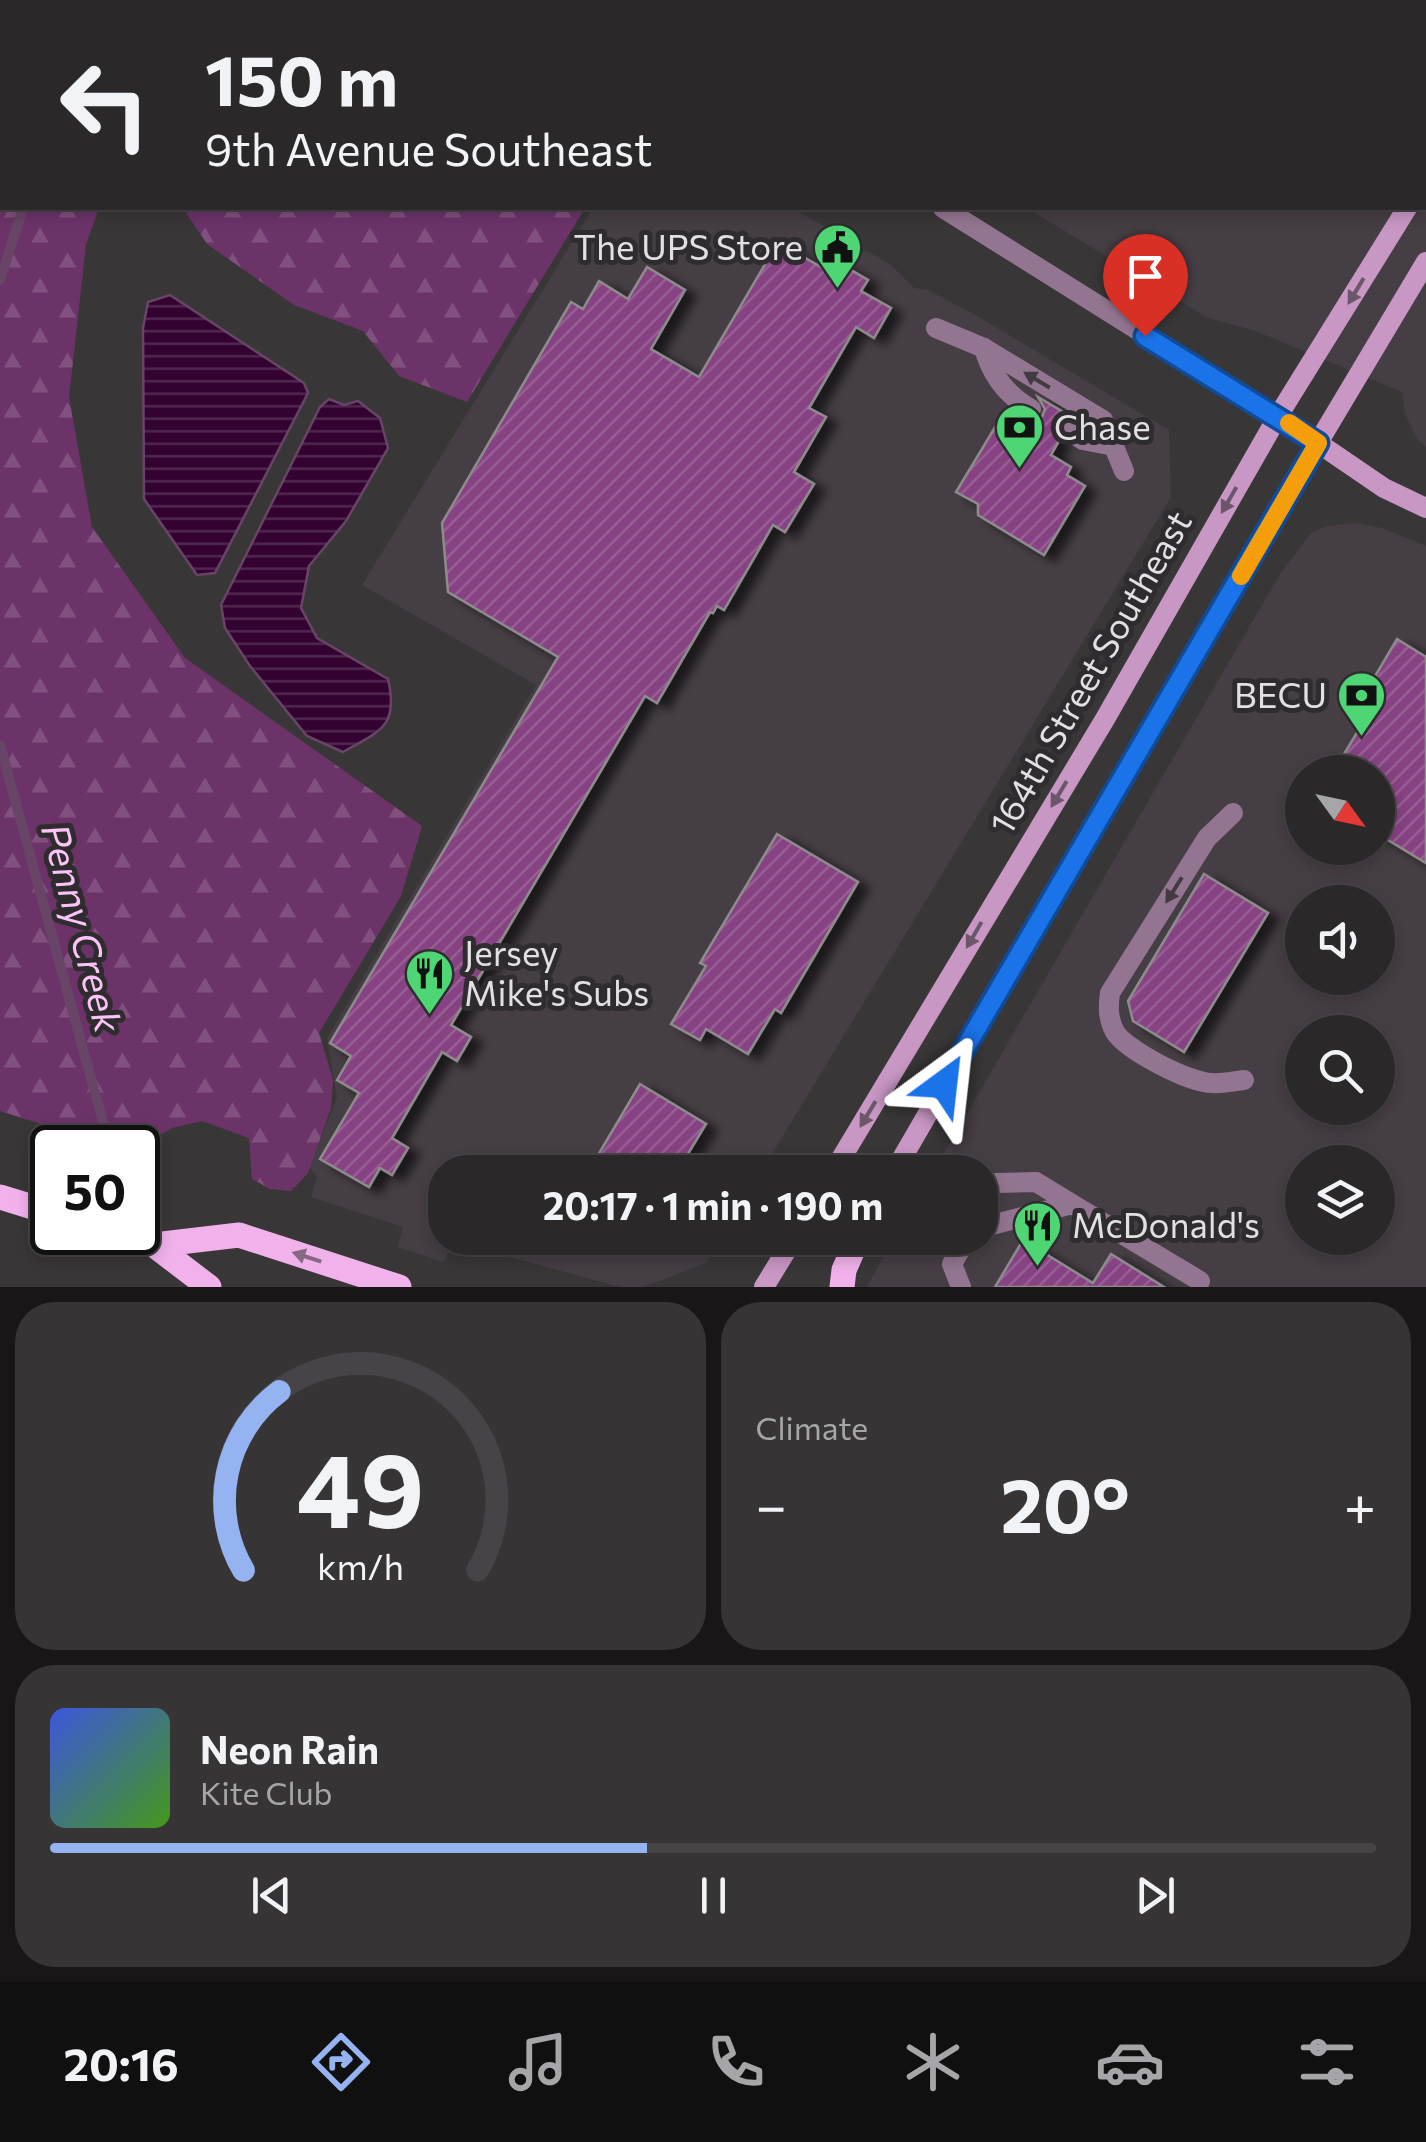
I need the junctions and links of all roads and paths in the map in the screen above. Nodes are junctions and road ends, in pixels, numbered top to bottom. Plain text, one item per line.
1 (946, 210) edge
2 (1406, 210) edge
3 (1426, 262) edge
4 (936, 328) dead end
5 (984, 348) junction
6 (1030, 409) dead end
7 (1278, 416) junction
8 (1066, 429) dead end
9 (1318, 443) junction
10 (1114, 446) junction
11 (1124, 471) dead end
12 (1426, 508) edge
13 (1233, 813) dead end
14 (1244, 1080) dead end
15 (843, 1155) edge
16 (904, 1155) edge
17 (998, 1183) edge
18 (0, 1197) edge
19 (1072, 1204) junction
20 (30, 1206) edge
21 (998, 1223) edge
22 (160, 1243) edge
23 (160, 1249) edge
24 (784, 1255) edge
25 (847, 1255) edge
26 (850, 1255) edge
27 (958, 1255) edge
28 (1200, 1281) dead end
29 (209, 1287) edge
30 (399, 1287) edge
31 (764, 1287) edge
32 (827, 1287) edge
33 (842, 1287) edge
34 (961, 1287) edge

1 - 7 street
2 -> 7 main road, 164th Street Southeast
3 - 9 main road
4 - 5 street
5 - 6 street
10 -> 5 street
7 - 9 street
7 -> 15 main road, 164th Street Southeast
8 - 10 street
9 - 12 main road
9 - 16 main road
10 - 11 street
13 -> 14 street
17 - 19 street
18 - 20 main road
19 - 21 street
19 - 28 street
30 -> 22 main road
23 - 29 main road
24 - 31 main road
25 - 32 main road
26 - 33 main road
27 - 34 street

